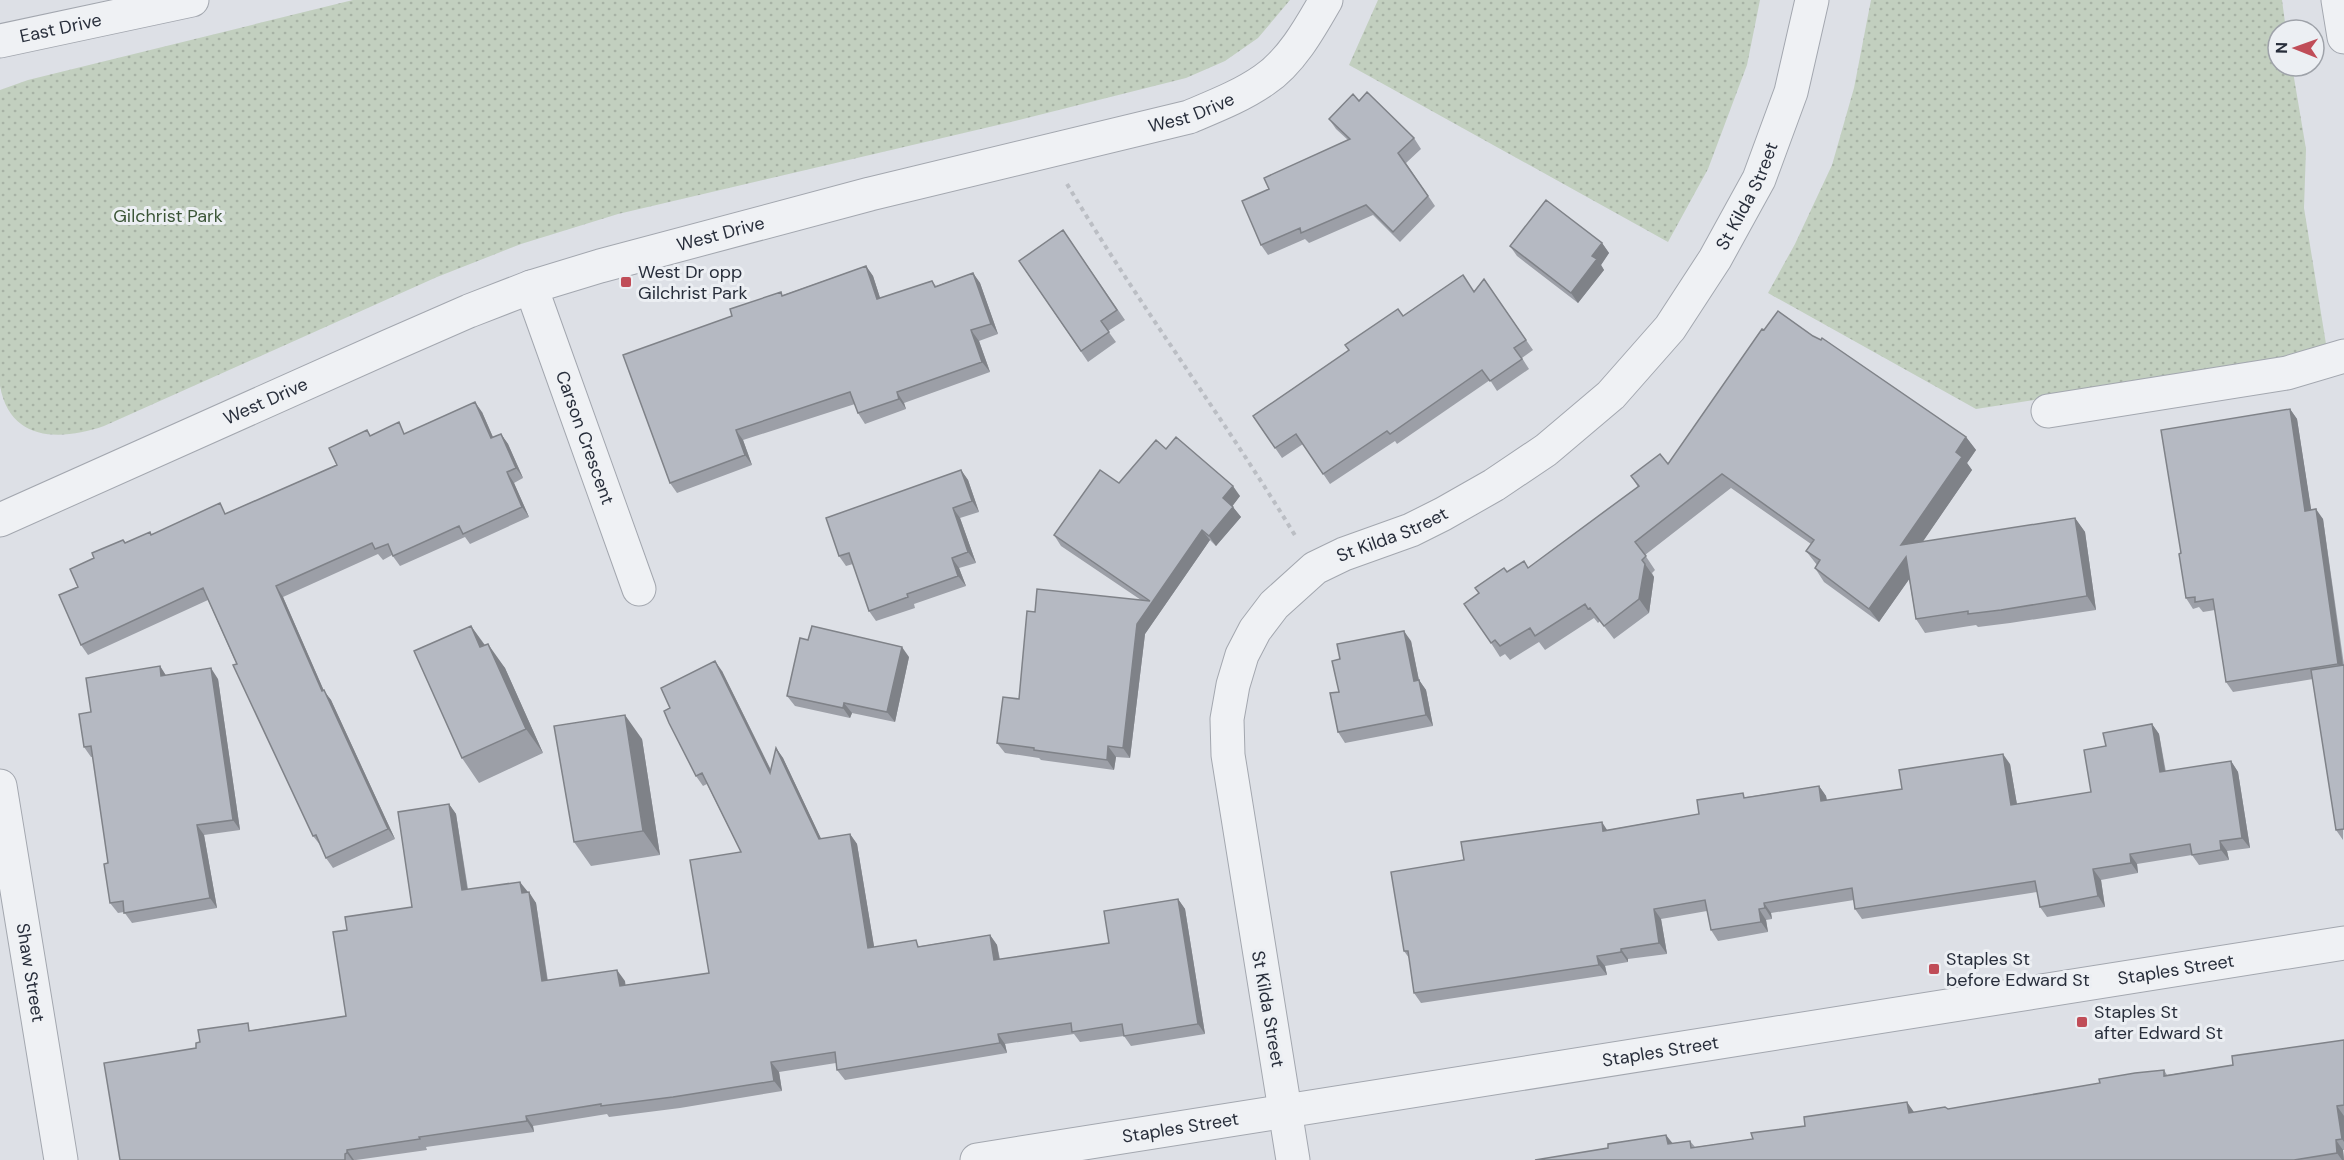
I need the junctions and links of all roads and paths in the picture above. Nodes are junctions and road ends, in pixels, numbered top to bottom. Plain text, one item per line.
1 (192, 0) edge
2 (1326, 0) edge
3 (1812, 0) edge
4 (2338, 0) edge
5 (2344, 37) edge
6 (0, 41) edge
7 (1048, 152) junction
8 (531, 287) junction
9 (2344, 356) edge
10 (2048, 411) dead end
11 (0, 519) edge
12 (1315, 568) junction
13 (639, 589) dead end
14 (0, 786) edge
15 (2344, 943) edge
16 (1285, 1111) junction
17 (61, 1160) edge
18 (977, 1160) edge
19 (1293, 1160) edge

1 - 6 street, East Drive
2 - 7 street, West Drive
3 - 12 street, St Kilda Street
4 - 5 street
7 - 8 street, West Drive
7 - 12 path
8 - 11 street, West Drive
8 - 13 street, Carson Crescent
9 - 10 street
12 - 16 street, St Kilda Street
14 - 17 street, Shaw Street
15 - 16 street, Staples Street
16 - 18 street, Staples Street
16 - 19 street, St Kilda Street

